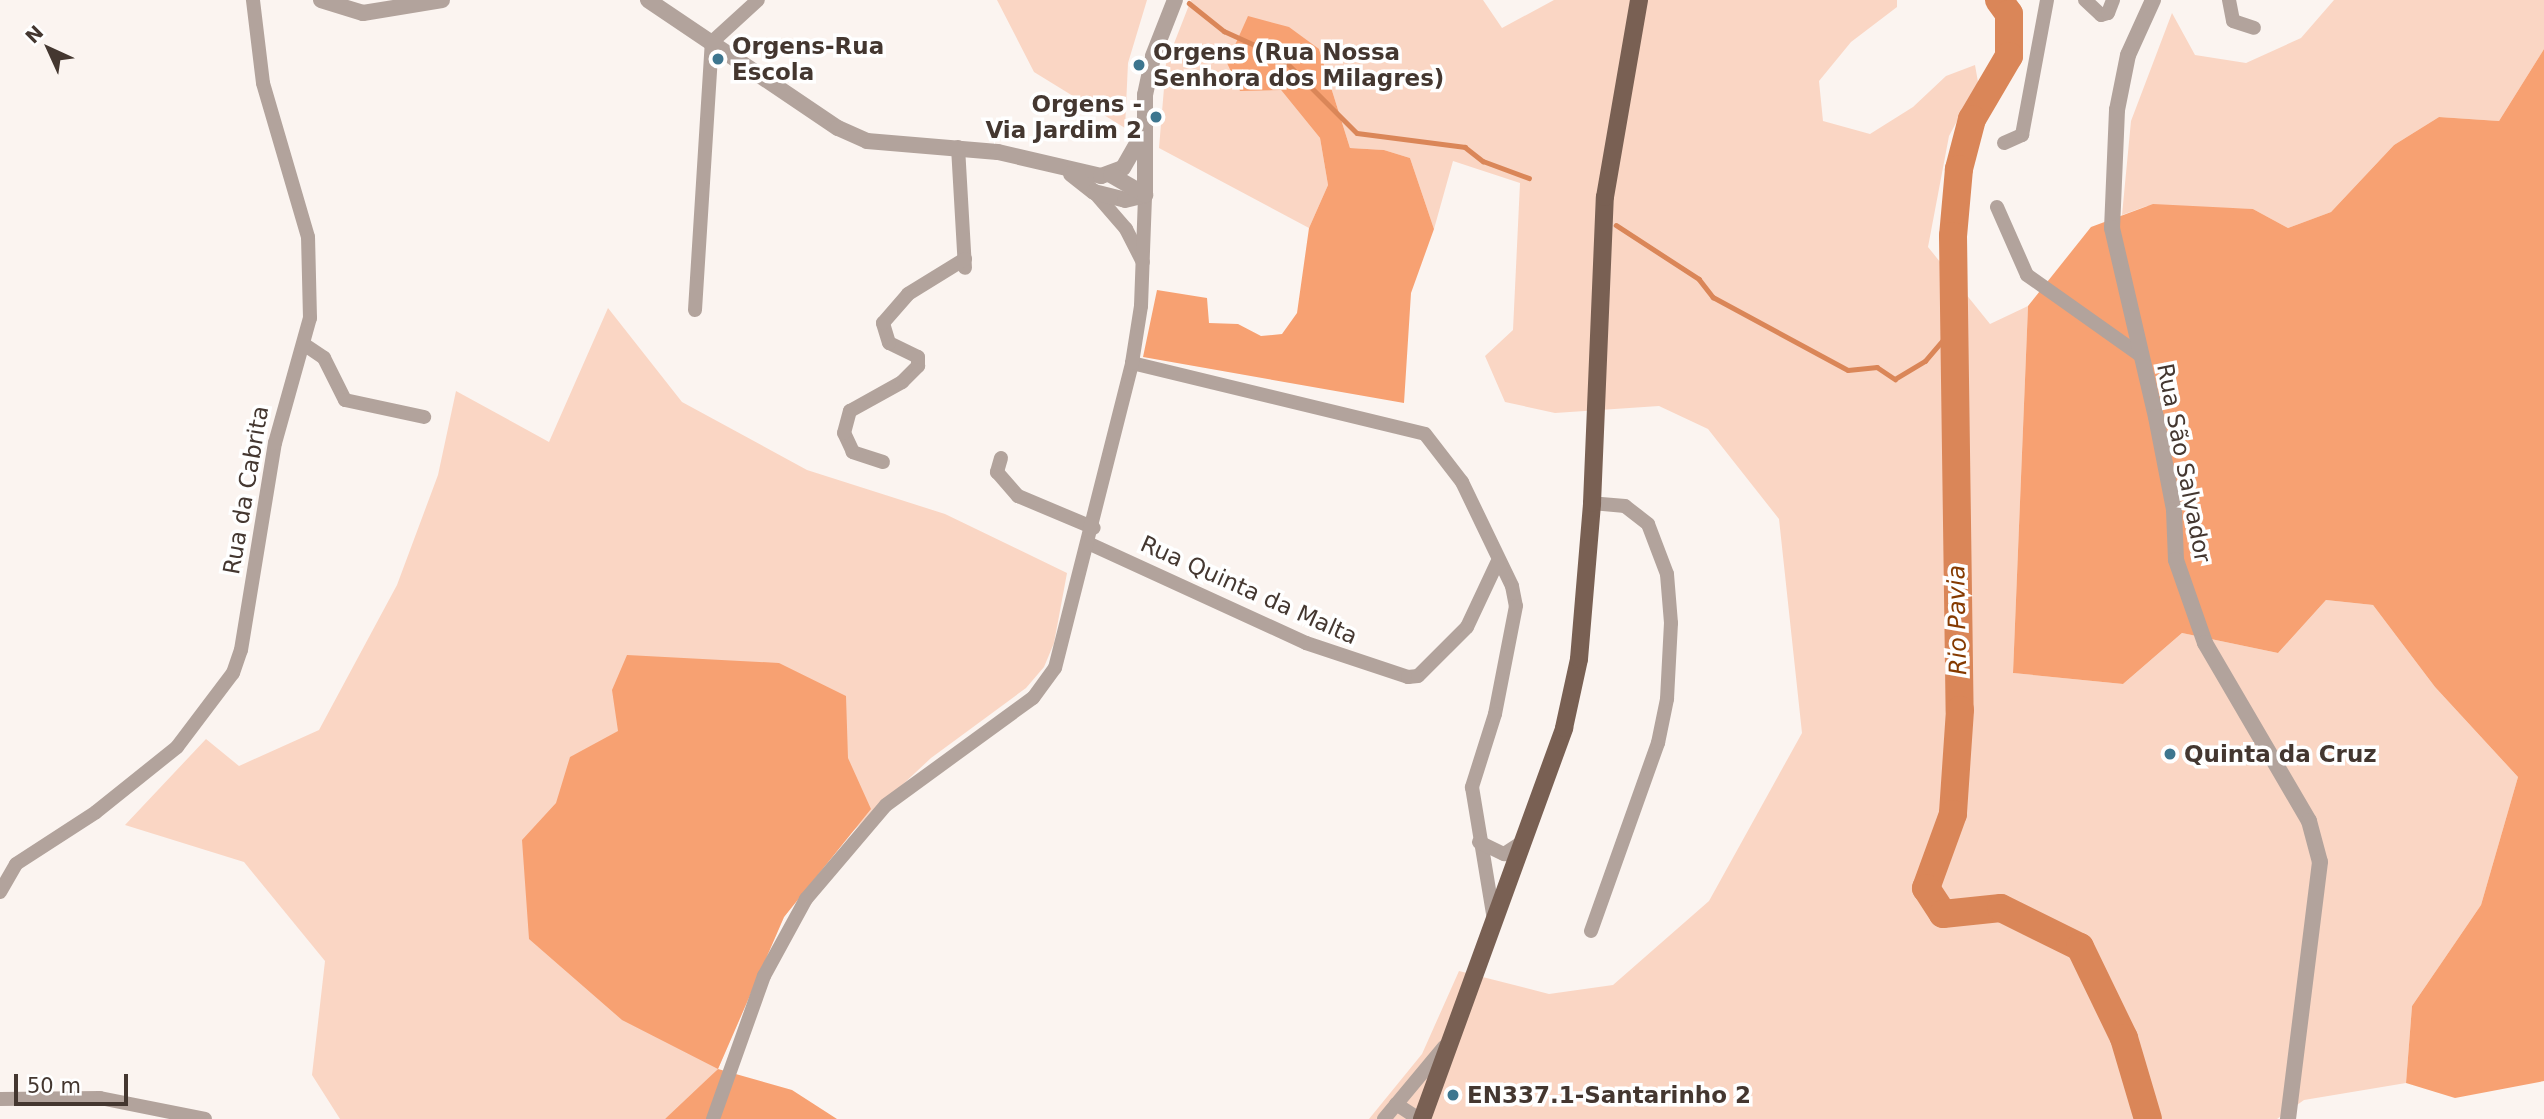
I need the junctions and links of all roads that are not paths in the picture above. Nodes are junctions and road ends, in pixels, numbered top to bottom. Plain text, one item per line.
1 (253, 0) edge
2 (321, 0) edge
3 (442, 0) edge
4 (648, 0) edge
5 (758, 0) edge
6 (1175, 0) edge
7 (1639, 0) edge
8 (2047, 0) edge
9 (2085, 0) edge
10 (2113, 0) edge
11 (2153, 0) edge
12 (2229, 0) edge
13 (2255, 28) dead end
14 (712, 41) junction
15 (1143, 133) junction
16 (2004, 143) dead end
17 (957, 147) junction
18 (1068, 171) junction
19 (1111, 175) junction
20 (1094, 192) junction
21 (1145, 195) junction
22 (1997, 207) dead end
23 (1144, 264) junction
24 (695, 310) dead end
25 (305, 345) junction
26 (2140, 355) junction
27 (1132, 363) junction
28 (424, 416) dead end
29 (1001, 458) dead end
30 (883, 462) dead end
31 (1592, 503) junction
32 (1094, 528) junction
33 (1090, 544) junction
34 (1497, 563) junction
35 (1524, 841) junction
36 (1479, 842) junction
37 (1484, 872) junction
38 (1510, 879) junction
39 (0, 892) edge
40 (1495, 921) junction
41 (1591, 931) dead end
42 (1447, 1044) junction
43 (0, 1099) edge
44 (1396, 1104) junction
45 (205, 1119) edge
46 (713, 1119) edge
47 (1384, 1119) edge
48 (1421, 1119) edge
49 (2288, 1119) edge

1 - 25 street, Rua da Cabrita
2 - 3 street
4 - 14 street
5 - 14 street
6 - 15 street
7 - 31 main road
8 - 16 street
9 - 10 street
11 - 26 street, Rua São Salvador
12 - 13 street
14 - 17 street
14 - 24 street
15 - 19 street
15 - 21 street
17 - 18 street
17 - 30 street
18 - 19 street
18 - 20 street
19 - 21 street
20 - 21 street
20 - 23 street
21 - 23 street
22 - 26 street
23 - 27 street
25 - 28 street
25 - 39 street, Rua da Cabrita
26 - 49 street, Rua São Salvador
27 - 32 street
27 - 34 street
29 - 32 street
31 - 35 main road
31 - 41 street
32 - 33 street
33 - 34 street, Rua Quinta da Malta
33 - 46 street
34 - 36 street
35 - 36 street
35 - 38 main road
36 - 37 street
37 - 38 street
37 - 40 street
38 - 40 main road
40 - 42 main road
42 - 44 street
42 - 48 main road
43 - 45 street
44 - 47 street
44 - 48 street

